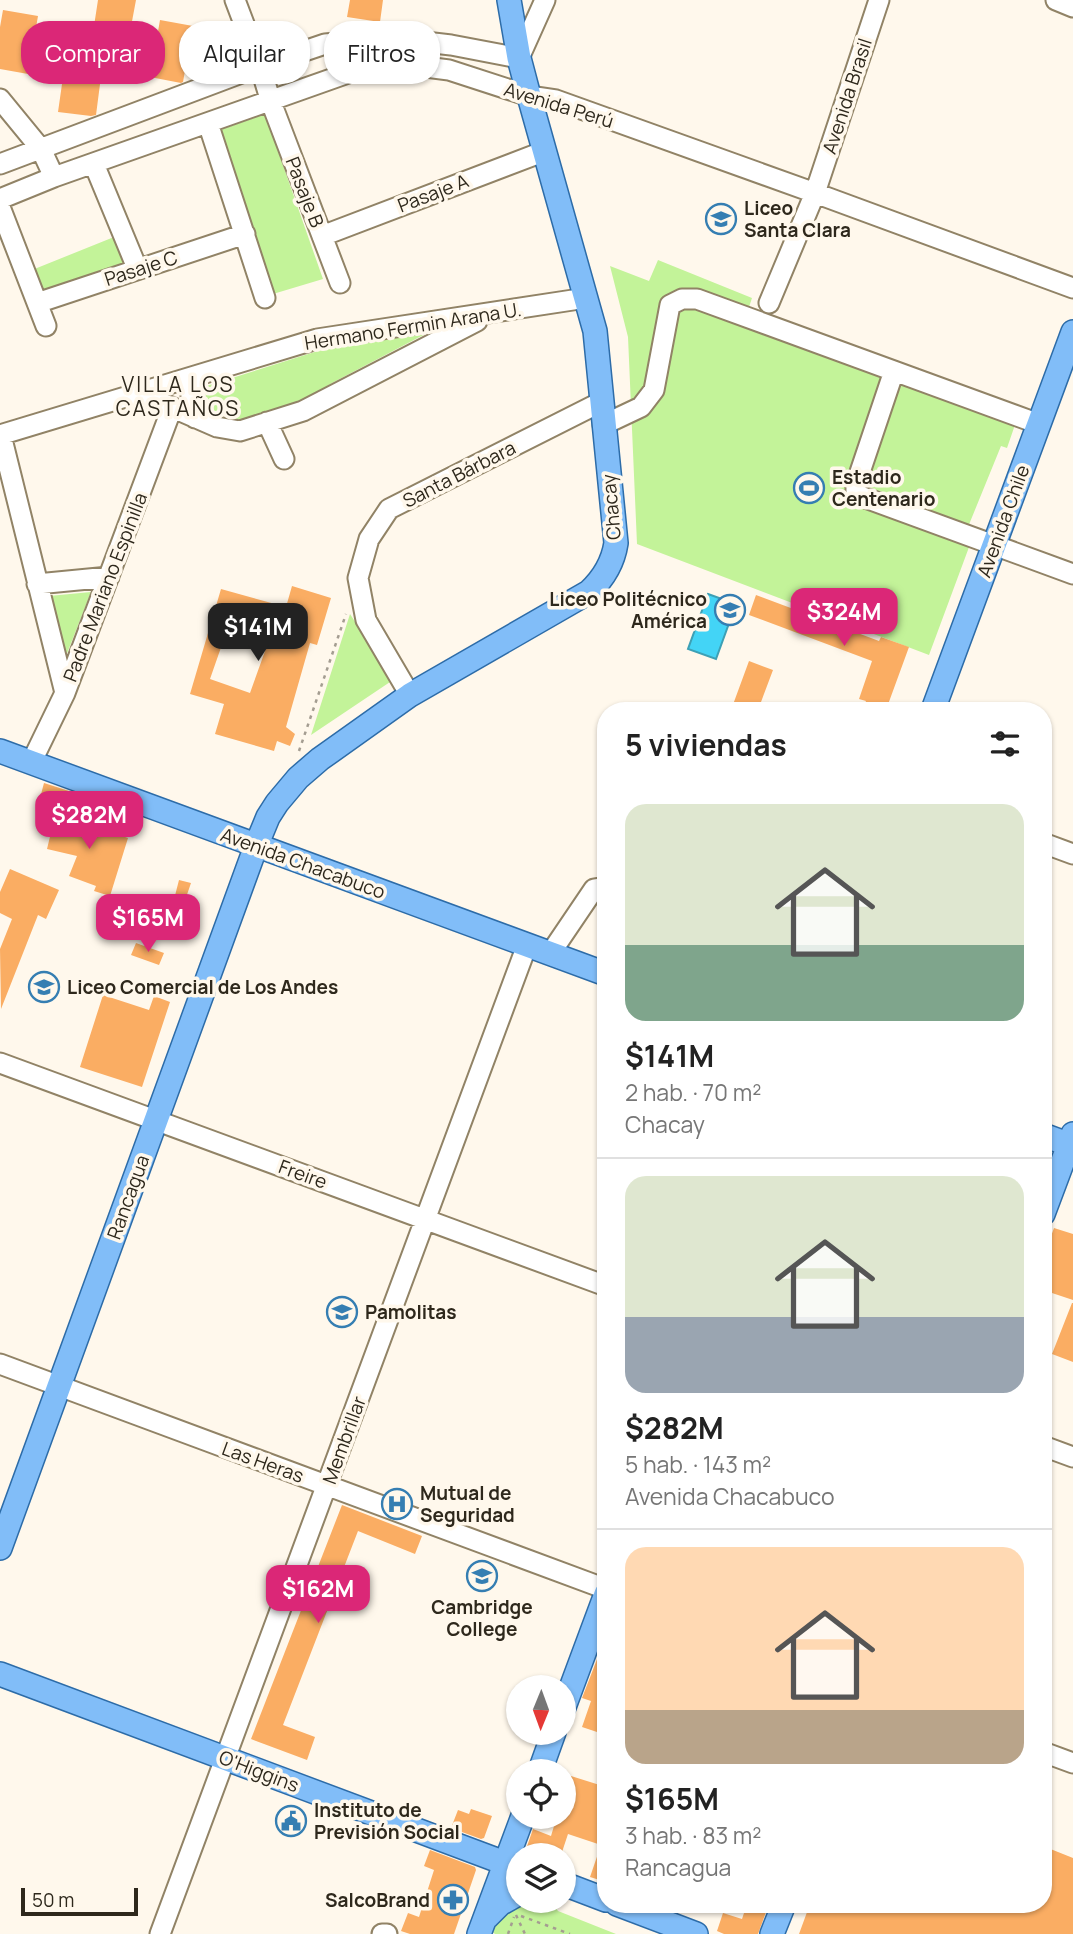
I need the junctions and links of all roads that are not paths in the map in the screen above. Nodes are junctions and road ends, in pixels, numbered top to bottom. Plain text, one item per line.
1 (235, 0) edge
2 (509, 0) edge
3 (545, 0) edge
4 (878, 0) edge
5 (1056, 0) edge
6 (1073, 6) edge
7 (243, 21) edge
8 (310, 49) edge
9 (519, 58) junction
10 (213, 84) edge
11 (266, 84) edge
12 (529, 96) junction
13 (0, 99) edge
14 (271, 102) junction
15 (208, 123) junction
16 (41, 149) junction
17 (545, 151) junction
18 (0, 164) edge
19 (94, 164) junction
20 (54, 177) junction
21 (815, 193) junction
22 (0, 200) edge
23 (0, 207) edge
24 (245, 234) junction
25 (322, 236) junction
26 (137, 268) junction
27 (340, 283) dead end
28 (1073, 288) edge
29 (265, 298) dead end
30 (586, 298) junction
31 (37, 303) junction
32 (769, 303) dead end
33 (493, 312) junction
34 (46, 326) dead end
35 (1073, 332) edge
36 (894, 371) junction
37 (196, 376) junction
38 (139, 393) junction
39 (172, 408) junction
40 (602, 413) junction
41 (195, 418) junction
42 (267, 422) junction
43 (1039, 424) junction
44 (0, 435) edge
45 (284, 459) dead end
46 (994, 544) junction
47 (1073, 574) edge
48 (109, 577) junction
49 (37, 584) junction
50 (65, 693) junction
51 (410, 695) junction
52 (936, 702) edge
53 (0, 751) edge
54 (31, 763) junction
55 (257, 846) junction
56 (1052, 846) edge
57 (1073, 854) edge
58 (597, 888) edge
59 (527, 945) junction
60 (550, 954) junction
61 (597, 971) edge
62 (0, 1063) edge
63 (156, 1121) junction
64 (1052, 1137) edge
65 (1072, 1141) edge
66 (1052, 1191) edge
67 (425, 1219) junction
68 (597, 1283) edge
69 (0, 1364) edge
70 (59, 1386) junction
71 (1052, 1449) edge
72 (1073, 1457) edge
73 (327, 1485) junction
74 (0, 1548) edge
75 (597, 1588) edge
76 (597, 1616) edge
77 (0, 1674) edge
78 (576, 1675) edge
79 (1052, 1755) edge
80 (225, 1759) junction
81 (1073, 1763) edge
82 (506, 1864) edge
83 (506, 1878) edge
84 (576, 1890) edge
85 (597, 1897) edge
86 (506, 1901) edge
87 (641, 1913) edge
88 (780, 1913) edge
89 (481, 1927) edge
90 (160, 1934) edge
91 (696, 1934) edge
92 (772, 1934) edge

1 - 7 street, Pasaje B
2 - 9 main road, Chacay
3 - 9 street
4 - 21 street, Avenida Brasil
5 - 6 street
8 - 9 street, Avenida Perú
9 - 12 main road, Chacay
10 - 16 street, Avenida Perú
11 - 14 street, Pasaje B
12 - 14 street, Avenida Perú
12 - 17 main road, Chacay
12 - 21 street, Avenida Perú
13 - 16 street
14 - 15 street, Avenida Perú
14 - 25 street, Pasaje B
15 - 19 street, Avenida Perú
15 - 24 street
16 - 18 street, Avenida Perú
16 - 20 street
17 - 25 street, Pasaje A
17 - 30 main road, Chacay
19 - 20 street, Avenida Perú
19 - 26 street
20 - 22 street, Avenida Perú
21 - 28 street, Avenida Perú
21 - 32 street, Avenida Brasil
23 - 31 street
24 - 26 street, Pasaje C
24 - 29 street
25 - 27 street, Pasaje B
26 - 31 street, Pasaje C
30 - 33 street, Hermano Fermin Arana U.
30 - 40 main road, Chacay
31 - 34 street
33 - 37 street, Hermano Fermin Arana U.
33 - 42 street
35 - 43 main road, Avenida Chile
36 - 40 street, Santa Bárbara
36 - 43 street
36 - 46 street
37 - 38 street, Hermano Fermin Arana U.
37 - 41 street
38 - 39 street
38 - 44 street, Hermano Fermin Arana U.
39 - 41 street
39 - 48 street, Padre Mariano Espinilla
40 - 51 main road, Chacay
40 - 51 street, Santa Bárbara
41 - 42 street
42 - 45 street
43 - 46 main road, Avenida Chile
44 - 49 street
46 - 47 street
46 - 52 main road, Avenida Chile
48 - 49 street
48 - 50 street, Padre Mariano Espinilla
49 - 50 street
50 - 54 street, Padre Mariano Espinilla
51 - 55 main road, Chacay
53 - 54 main road, Avenida Chacabuco
54 - 55 main road, Avenida Chacabuco
55 - 59 main road, Avenida Chacabuco
55 - 63 main road, Rancagua
56 - 57 street
58 - 60 street
59 - 60 main road, Avenida Chacabuco
59 - 67 street, Membrillar
60 - 61 main road, Avenida Chacabuco
62 - 63 street, Freire
63 - 67 street, Freire
63 - 70 main road, Rancagua
64 - 65 main road
65 - 66 main road
67 - 68 street, Freire
67 - 73 street, Membrillar
69 - 70 street, Las Heras
70 - 73 street, Las Heras
70 - 74 main road, Rancagua
71 - 72 street
73 - 75 street, Las Heras
73 - 80 street, Membrillar
76 - 78 main road
77 - 80 main road, O'Higgins
79 - 81 street
80 - 82 main road, O'Higgins
80 - 90 street, Membrillar
83 - 89 main road
84 - 85 main road
86 - 89 main road
87 - 91 main road
88 - 92 main road

